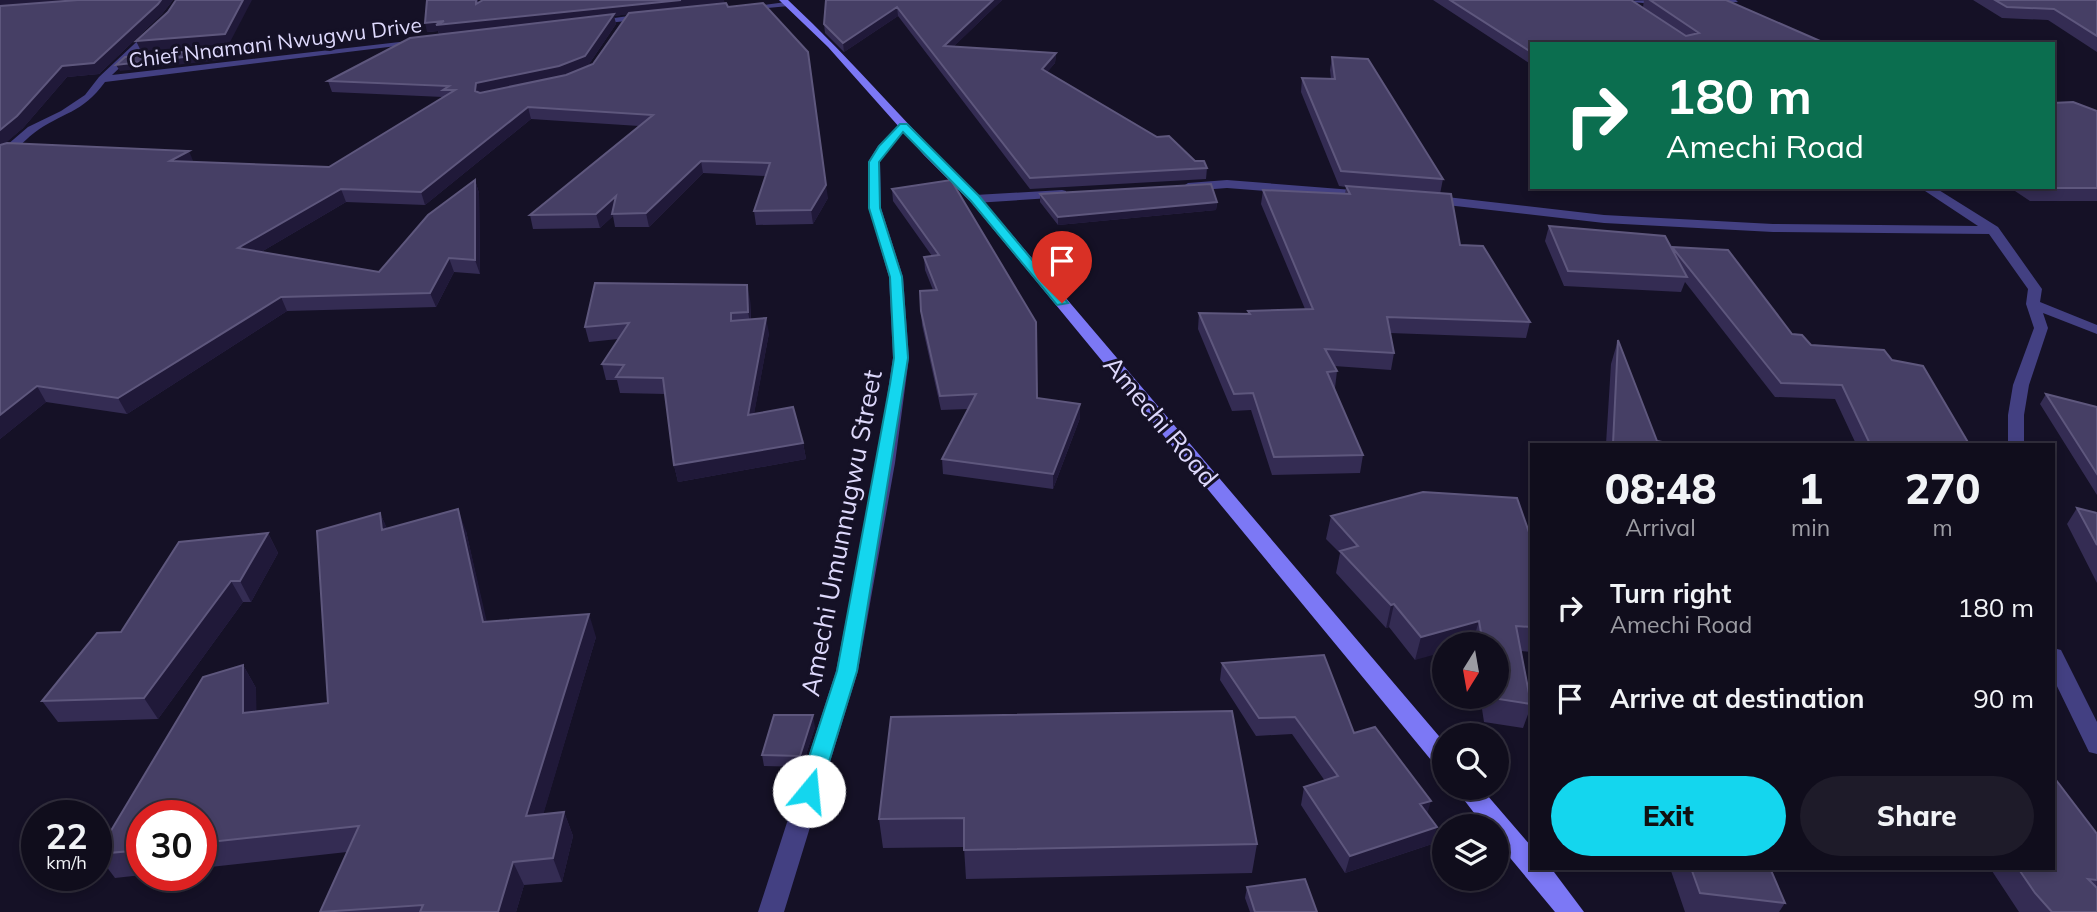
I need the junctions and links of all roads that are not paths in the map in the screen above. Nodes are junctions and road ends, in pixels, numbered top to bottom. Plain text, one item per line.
1 (180, 0) edge
2 (1623, 0) edge
3 (1731, 0) edge
4 (784, 2) edge
5 (1697, 2) edge
6 (1673, 3) edge
7 (736, 9) edge
8 (663, 15) edge
9 (1646, 15) edge
10 (627, 18) junction
11 (578, 24) edge
12 (616, 33) edge
13 (432, 41) edge
14 (269, 47) dead end
15 (192, 54) edge
16 (125, 58) junction
17 (139, 58) edge
18 (102, 79) junction
19 (903, 126) junction
20 (32, 129) junction
21 (3, 137) edge
22 (0, 156) edge
23 (1174, 187) edge
24 (1928, 189) edge
25 (1081, 193) edge
26 (1377, 195) edge
27 (1418, 198) edge
28 (975, 199) junction
29 (1993, 230) junction
30 (2033, 304) junction
31 (2097, 330) edge
32 (2016, 443) edge
33 (2055, 660) edge
34 (1432, 745) edge
35 (2097, 745) edge
36 (1477, 800) edge
37 (1530, 862) edge
38 (1536, 870) edge
39 (771, 912) edge
40 (1571, 912) edge

1 - 16 street
2 - 6 street
2 - 9 street
3 - 5 street
4 - 7 street
4 - 19 main road, Amechi Road
8 - 10 street
10 - 11 street
10 - 12 street
13 - 18 street, Chief Nnamani Nwugwu Drive
14 - 15 street
16 - 17 street
16 - 18 street
18 - 20 street
19 - 28 main road, Amechi Road
19 - 39 street, Amechi Umunnugwu Street
20 - 21 street
20 - 22 street
23 - 26 street
24 - 29 street
25 - 28 street
27 - 29 street
28 - 34 main road, Amechi Road
29 - 30 street
30 - 31 street
30 - 32 street
33 - 35 street
36 - 37 main road
38 - 40 main road

